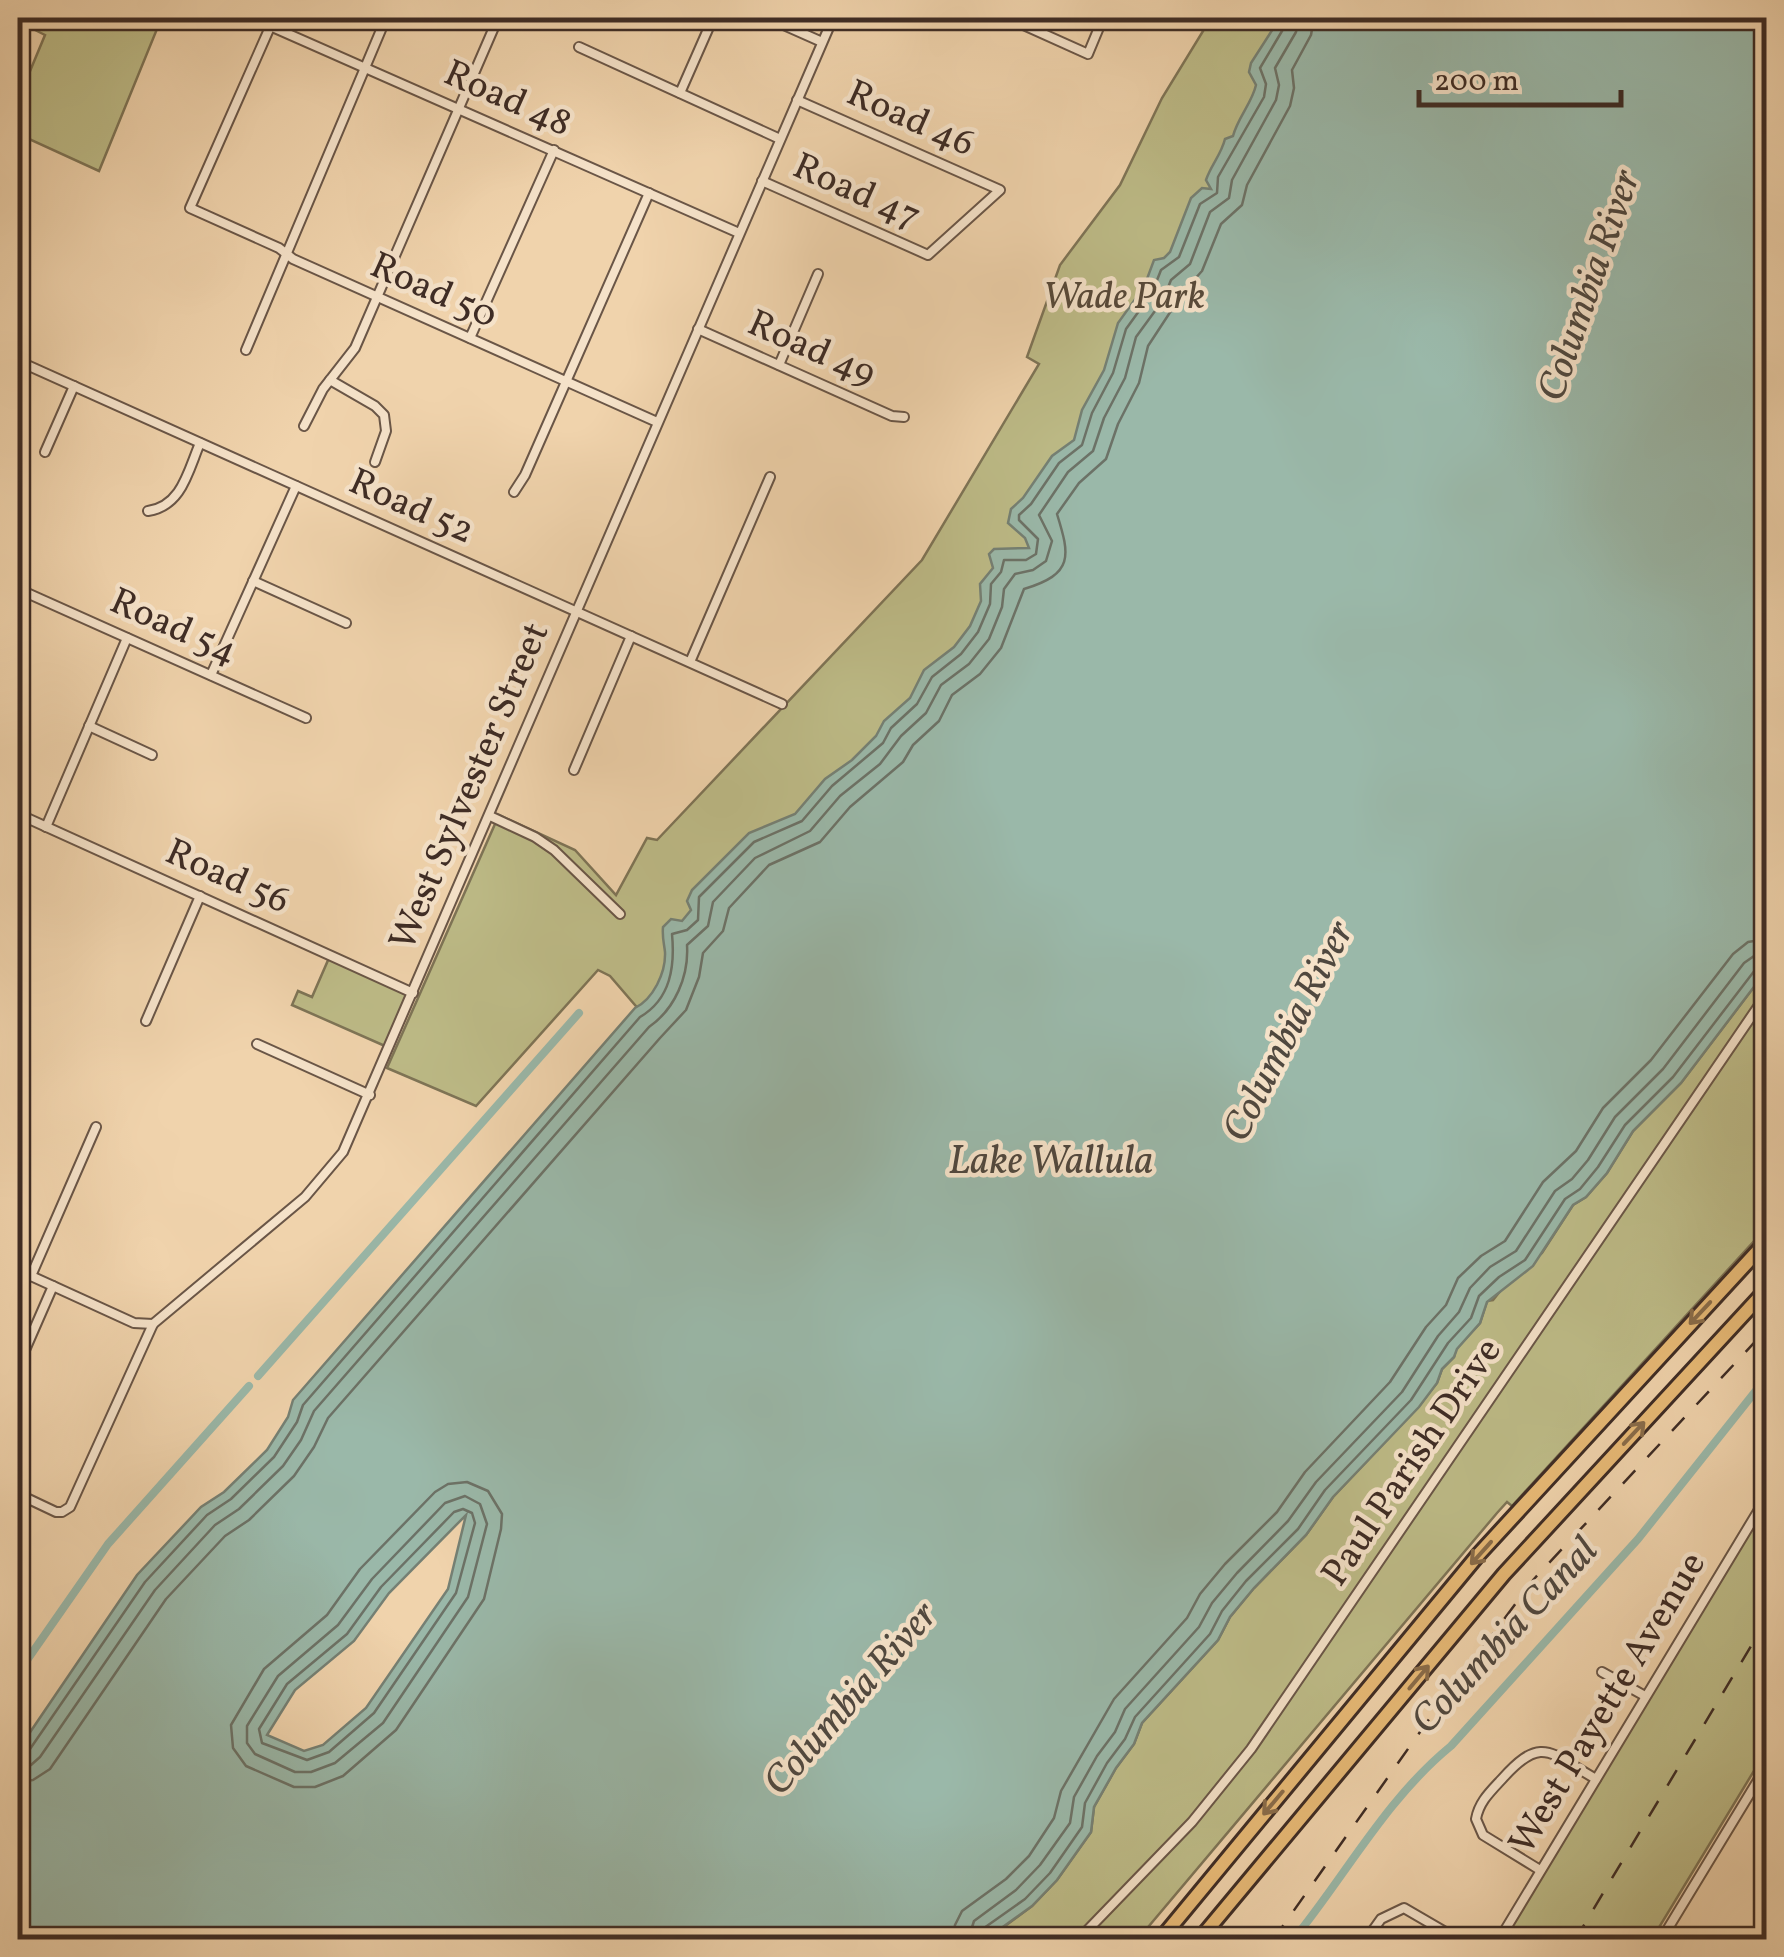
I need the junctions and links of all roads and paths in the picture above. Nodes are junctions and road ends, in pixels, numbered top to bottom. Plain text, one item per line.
1 (252, 18) edge
2 (386, 18) edge
3 (498, 18) edge
4 (713, 18) edge
5 (768, 18) edge
6 (832, 18) edge
7 (1008, 18) edge
8 (1103, 18) edge
9 (272, 22) edge
10 (822, 42) junction
11 (579, 46) dead end
12 (364, 68) junction
13 (680, 93) junction
14 (797, 100) junction
15 (460, 108) junction
16 (780, 139) junction
17 (554, 150) junction
18 (762, 181) junction
19 (648, 193) junction
20 (739, 233) junction
21 (286, 253) junction
22 (928, 256) joint
23 (818, 274) dead end
24 (377, 297) junction
25 (698, 329) junction
26 (470, 338) junction
27 (246, 350) dead end
28 (18, 361) edge
29 (779, 366) junction
30 (330, 380) junction
31 (565, 381) junction
32 (74, 386) junction
33 (904, 418) dead end
34 (658, 422) junction
35 (304, 426) dead end
36 (200, 443) junction
37 (46, 452) dead end
38 (374, 462) dead end
39 (770, 477) dead end
40 (296, 486) junction
41 (514, 492) dead end
42 (148, 511) dead end
43 (254, 582) junction
44 (18, 589) edge
45 (575, 612) junction
46 (346, 623) dead end
47 (630, 636) junction
48 (127, 638) junction
49 (690, 662) junction
50 (211, 675) junction
51 (782, 704) dead end
52 (306, 718) dead end
53 (89, 726) junction
54 (152, 755) dead end
55 (574, 770) dead end
56 (18, 814) edge
57 (490, 816) junction
58 (46, 826) junction
59 (200, 896) junction
60 (620, 914) dead end
61 (413, 993) junction
62 (1766, 995) edge
63 (146, 1021) dead end
64 (257, 1044) dead end
65 (370, 1095) junction
66 (96, 1127) dead end
67 (1766, 1242) edge
68 (18, 1270) edge
69 (31, 1276) junction
70 (53, 1286) junction
71 (1766, 1290) edge
72 (153, 1324) junction
73 (18, 1366) edge
74 (18, 1494) edge
75 (1766, 1498) edge
76 (1602, 1672) dead end
77 (1645, 1696) junction
78 (1766, 1766) edge
79 (1596, 1779) junction
80 (1540, 1870) junction
81 (1745, 1934) dead end
82 (1078, 1940) edge
83 (1160, 1940) edge
84 (1200, 1940) edge
85 (1366, 1940) edge
86 (1458, 1940) edge
87 (1499, 1940) edge
88 (1661, 1940) edge
89 (1758, 1940) edge

1 - 9 street, Road 48
2 - 12 street
3 - 15 street
4 - 13 street
5 - 10 street, Road 46
6 - 10 street, West Sylvester Street
7 - 8 street
9 - 12 street, Road 48
9 - 21 street, Road 50
10 - 14 street, West Sylvester Street
11 - 13 street, Road 47
12 - 15 street, Road 48
12 - 21 street
13 - 16 street, Road 47
14 - 16 street, West Sylvester Street
14 - 22 street, Road 46
15 - 17 street, Road 48
15 - 24 street
16 - 18 street, West Sylvester Street
17 - 19 street, Road 48
17 - 26 street
18 - 20 street, West Sylvester Street
18 - 22 street, Road 47
19 - 20 street, Road 48
19 - 31 street
20 - 25 street, West Sylvester Street
21 - 24 street, Road 50
21 - 27 street
23 - 29 street
24 - 26 street, Road 50
24 - 30 street
25 - 29 street, Road 49
25 - 34 street, West Sylvester Street
26 - 31 street, Road 50
28 - 32 street, Road 52
29 - 33 street, Road 49
30 - 35 street
30 - 38 street
31 - 34 street, Road 50
31 - 41 street
32 - 36 street, Road 52
32 - 37 street
34 - 45 street, West Sylvester Street
36 - 40 street, Road 52
36 - 42 street
39 - 49 street
40 - 43 street
40 - 45 street, Road 52
43 - 46 street
43 - 50 street
44 - 48 street, Road 54
45 - 47 street, Road 52
45 - 57 street, West Sylvester Street
47 - 49 street, Road 52
47 - 55 street
48 - 50 street, Road 54
48 - 53 street
49 - 51 street, Road 52
50 - 52 street, Road 54
53 - 54 street
53 - 58 street
56 - 58 street, Road 56
57 - 60 street
57 - 61 street, West Sylvester Street
58 - 59 street, Road 56
59 - 61 street, Road 56
59 - 63 street
61 - 65 street, West Sylvester Street
62 - 82 street, Paul Parish Drive
64 - 65 street
65 - 72 street, West Sylvester Street
66 - 69 street
67 -> 83 highway
68 - 69 street
69 - 70 street
70 - 72 street
70 - 73 street
84 -> 71 highway
72 - 74 street, West Sylvester Street
75 - 77 street, West Payette Avenue
76 - 77 street
77 - 79 street, West Payette Avenue
78 - 88 street
79 - 80 street, West Payette Avenue
79 - 80 street
80 - 87 street, West Payette Avenue
81 - 89 street
85 - 86 street

